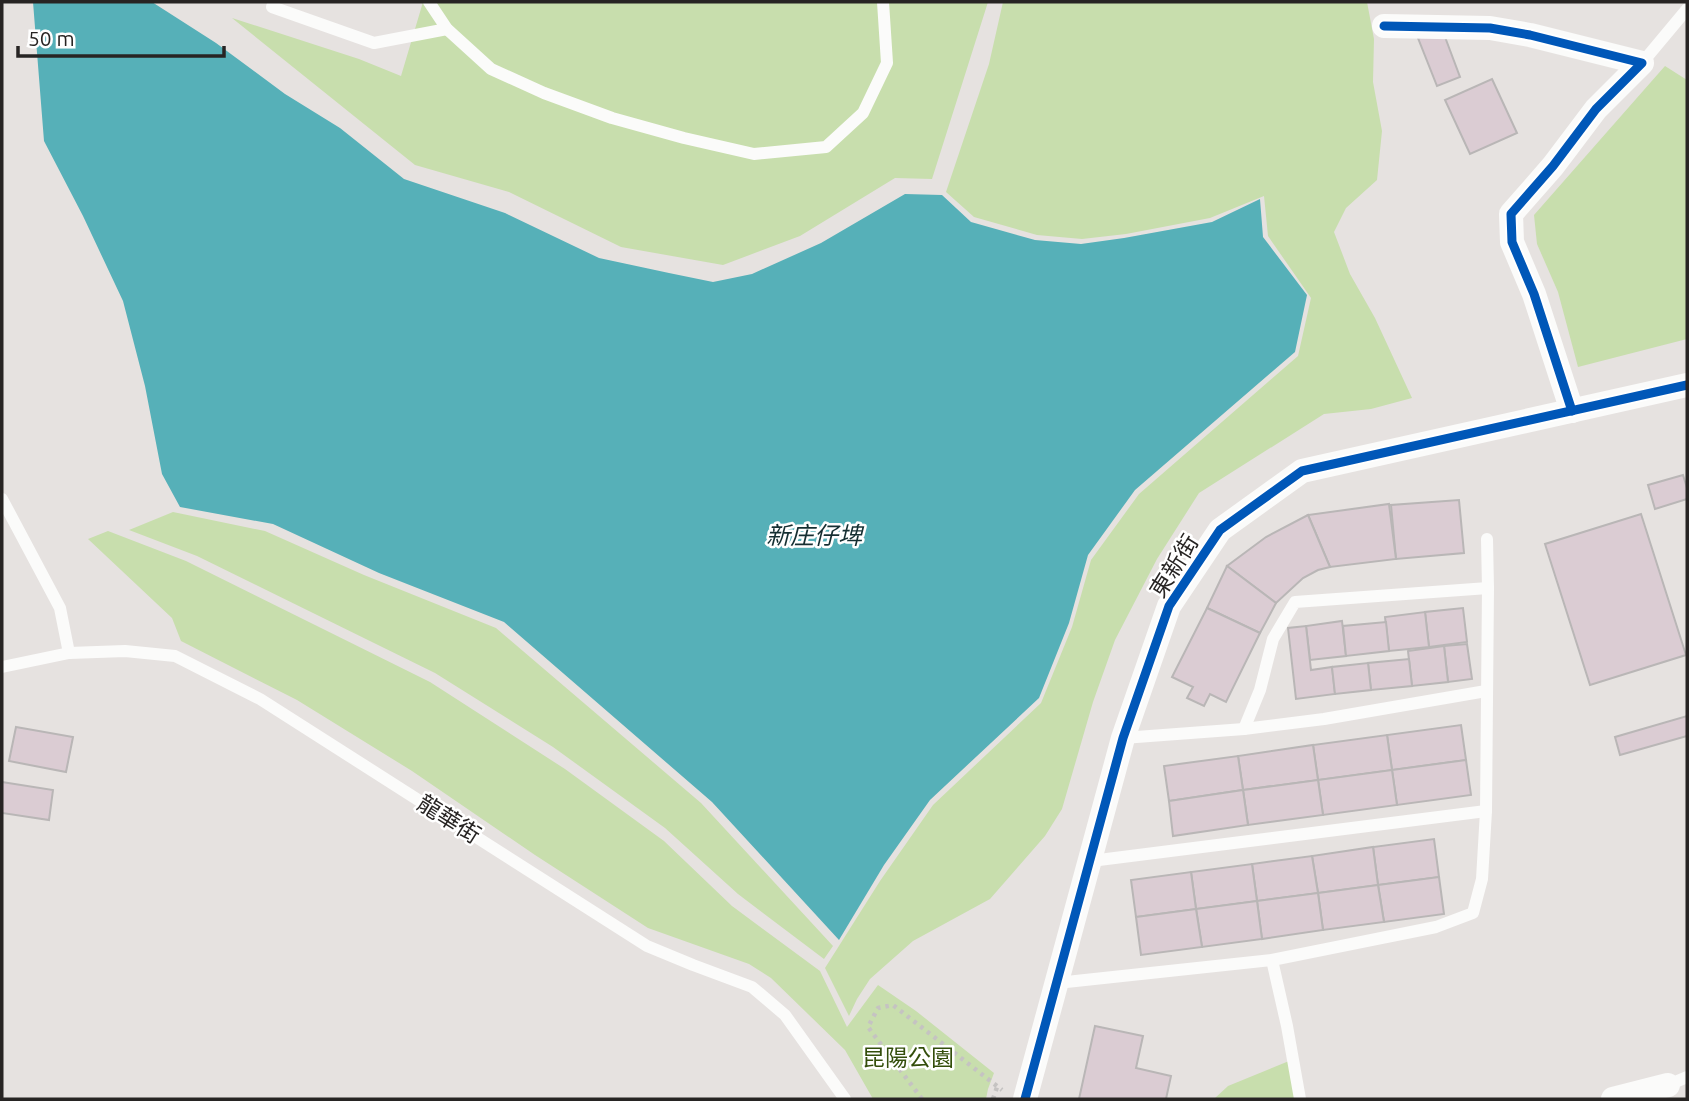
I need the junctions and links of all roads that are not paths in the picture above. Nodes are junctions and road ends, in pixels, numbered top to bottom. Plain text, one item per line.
1 (274, 2) edge
2 (429, 2) edge
3 (883, 2) edge
4 (1687, 9) edge
5 (1384, 26) dead end
6 (447, 29) junction
7 (1642, 63) junction
8 (1687, 385) edge
9 (1572, 411) junction
10 (2, 499) edge
11 (1487, 539) dead end
12 (1488, 588) junction
13 (69, 653) junction
14 (2, 667) edge
15 (1486, 691) junction
16 (1244, 729) junction
17 (1123, 738) junction
18 (1486, 811) junction
19 (1091, 861) junction
20 (1272, 960) junction
21 (1056, 983) junction
22 (1677, 1081) edge
23 (845, 1099) edge
24 (1025, 1099) edge
25 (1300, 1099) edge
26 (1612, 1099) edge

1 - 6 lane
2 - 6 lane
3 - 6 lane
4 - 7 lane
5 - 7 street
7 - 9 street
8 - 9 street, 東新街
9 - 17 street, 東新街
10 - 13 lane
11 - 12 lane
12 - 15 lane
12 - 16 lane
13 - 14 lane, 龍華街
13 - 23 lane, 龍華街
15 - 16 lane
15 - 18 lane
16 - 17 lane
17 - 19 street, 東新街
18 - 19 lane
18 - 20 lane
19 - 21 street, 東新街
20 - 21 lane
20 - 25 lane
21 - 24 street, 東新街
22 - 26 street

